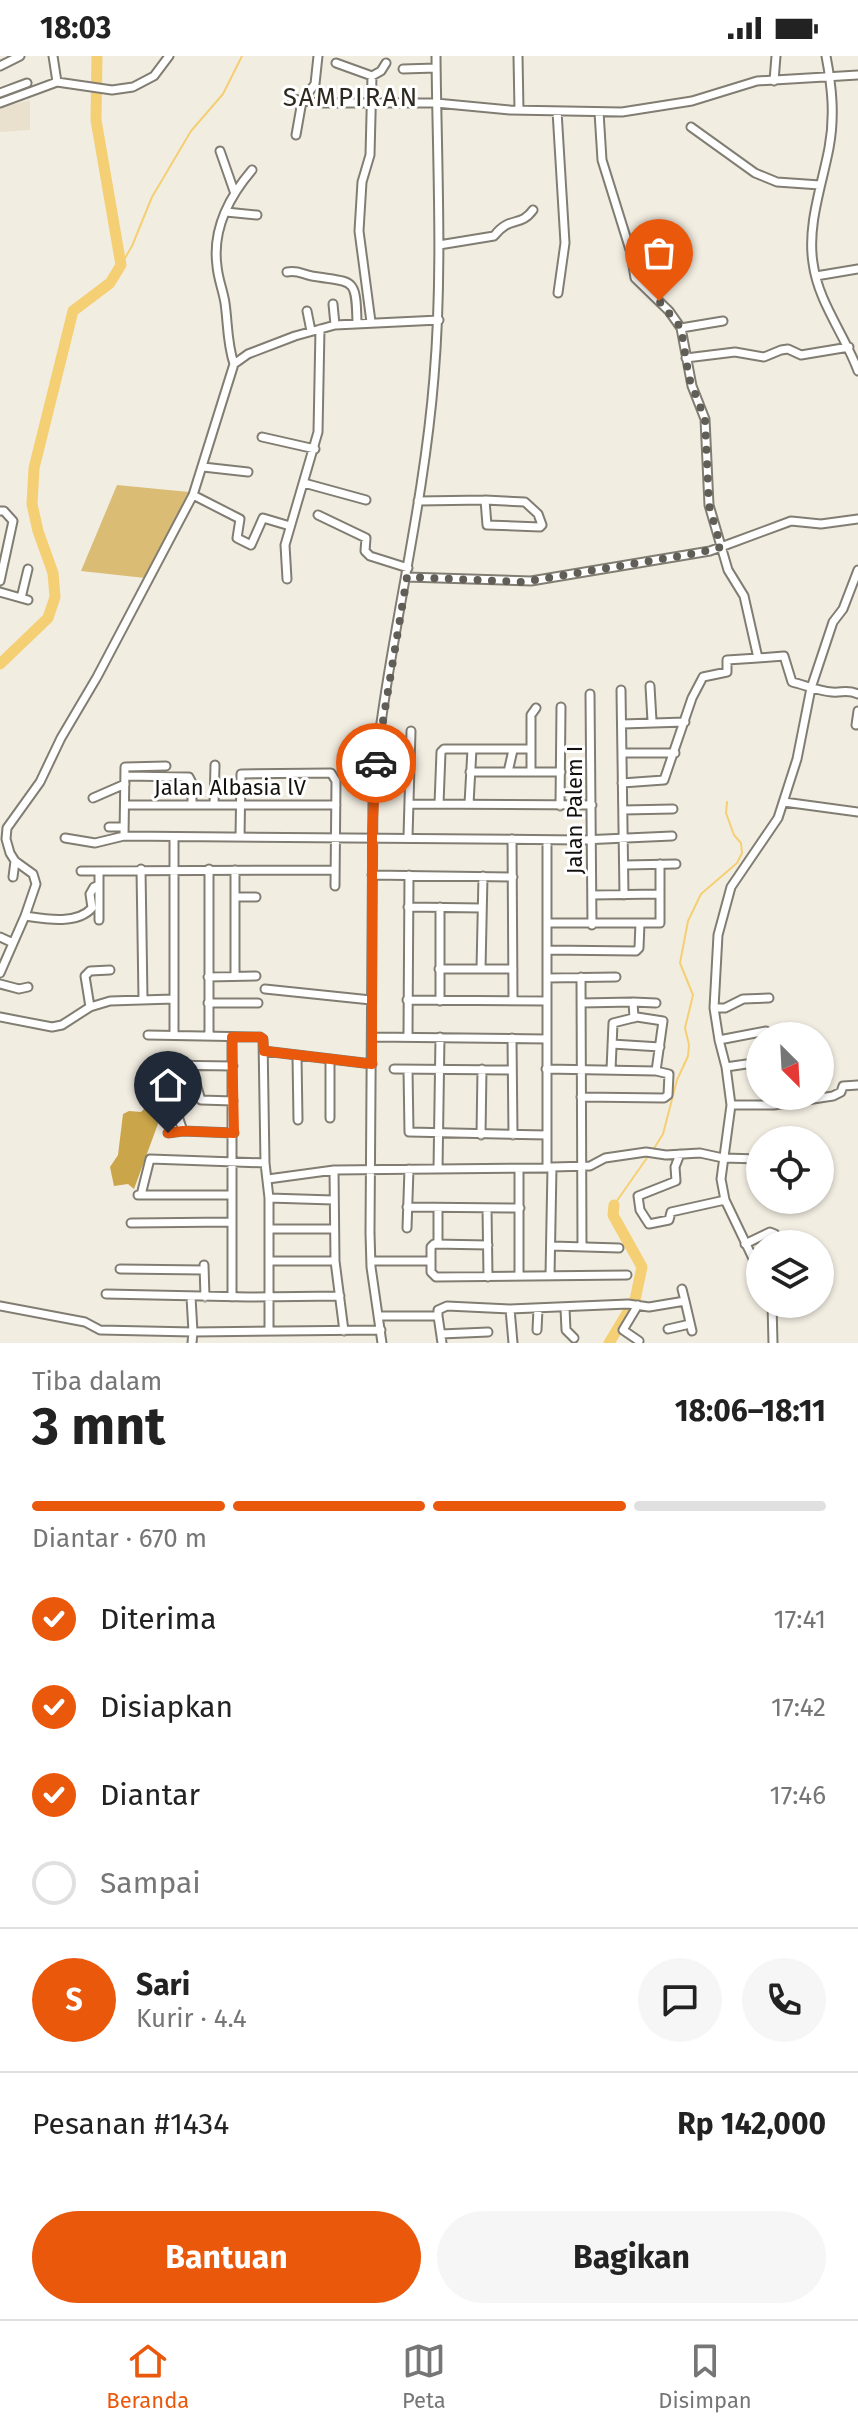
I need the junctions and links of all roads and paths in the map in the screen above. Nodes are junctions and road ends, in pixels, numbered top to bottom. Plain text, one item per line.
1 (20, 56) edge
2 (53, 56) edge
3 (169, 56) edge
4 (318, 56) edge
5 (436, 56) edge
6 (518, 56) edge
7 (776, 56) edge
8 (826, 56) edge
9 (336, 63) dead end
10 (386, 63) dead end
11 (0, 66) edge
12 (436, 68) junction
13 (403, 69) dead end
14 (858, 75) edge
15 (372, 76) junction
16 (830, 76) junction
17 (774, 81) junction
18 (57, 82) junction
19 (27, 83) dead end
20 (0, 93) edge
21 (292, 99) dead end
22 (302, 101) junction
23 (373, 102) junction
24 (0, 103) edge
25 (436, 103) junction
26 (519, 110) junction
27 (557, 111) junction
28 (599, 112) junction
29 (691, 127) dead end
30 (296, 135) dead end
31 (220, 151) dead end
32 (252, 170) dead end
33 (819, 186) junction
34 (234, 191) junction
35 (533, 210) dead end
36 (226, 212) junction
37 (257, 215) dead end
38 (439, 245) junction
39 (858, 269) edge
40 (287, 272) dead end
41 (816, 276) junction
42 (558, 293) dead end
43 (333, 304) dead end
44 (307, 311) dead end
45 (439, 320) junction
46 (723, 321) dead end
47 (371, 322) junction
48 (357, 323) junction
49 (335, 325) junction
50 (681, 328) junction
51 (320, 329) junction
52 (311, 331) junction
53 (853, 352) edge
54 (686, 358) junction
55 (234, 364) junction
56 (858, 371) edge
57 (262, 437) dead end
58 (315, 449) junction
59 (203, 467) junction
60 (248, 472) dead end
61 (304, 483) junction
62 (193, 495) junction
63 (366, 500) dead end
64 (485, 500) junction
65 (418, 501) junction
66 (0, 511) edge
67 (318, 515) dead end
68 (858, 519) edge
69 (290, 526) junction
70 (721, 547) junction
71 (408, 568) junction
72 (28, 569) dead end
73 (858, 570) edge
74 (407, 577) junction
75 (287, 579) dead end
76 (0, 581) edge
77 (0, 592) edge
78 (758, 658) junction
79 (650, 686) dead end
80 (811, 688) junction
81 (621, 690) dead end
82 (590, 694) dead end
83 (858, 694) edge
84 (561, 707) dead end
85 (536, 708) dead end
86 (858, 711) edge
87 (652, 721) junction
88 (685, 722) junction
89 (622, 724) junction
90 (856, 725) dead end
91 (411, 731) dead end
92 (472, 749) junction
93 (531, 749) junction
94 (513, 750) junction
95 (623, 753) junction
96 (675, 753) junction
97 (215, 765) dead end
98 (166, 766) dead end
99 (470, 772) junction
100 (508, 772) junction
101 (531, 772) junction
102 (561, 772) junction
103 (125, 780) junction
104 (622, 783) junction
105 (93, 798) dead end
106 (784, 802) junction
107 (409, 804) junction
108 (439, 804) junction
109 (469, 804) junction
110 (125, 805) junction
111 (192, 805) junction
112 (214, 805) junction
113 (239, 805) junction
114 (336, 805) junction
115 (592, 805) junction
116 (560, 806) junction
117 (673, 809) dead end
118 (623, 810) junction
119 (858, 812) edge
120 (109, 827) dead end
121 (123, 827) junction
122 (124, 836) junction
123 (672, 836) dead end
124 (174, 837) junction
125 (240, 837) junction
126 (372, 837) junction
127 (408, 837) junction
128 (65, 838) dead end
129 (336, 838) junction
130 (623, 838) junction
131 (512, 839) junction
132 (547, 840) junction
133 (592, 840) junction
134 (15, 861) junction
135 (660, 864) junction
136 (676, 864) dead end
137 (625, 865) junction
138 (141, 869) junction
139 (174, 869) junction
140 (209, 869) junction
141 (235, 870) junction
142 (334, 870) junction
143 (81, 871) dead end
144 (99, 872) junction
145 (372, 875) junction
146 (409, 875) junction
147 (483, 876) junction
148 (13, 877) dead end
149 (513, 877) junction
150 (99, 885) junction
151 (335, 886) dead end
152 (660, 894) junction
153 (592, 895) junction
154 (624, 895) junction
155 (236, 897) junction
156 (256, 897) dead end
157 (408, 907) junction
158 (440, 907) junction
159 (482, 908) junction
160 (25, 916) junction
161 (99, 920) dead end
162 (547, 923) junction
163 (640, 923) junction
164 (592, 925) junction
165 (0, 937) edge
166 (13, 943) junction
167 (548, 950) junction
168 (234, 953) junction
169 (244, 953) dead end
170 (439, 969) junction
171 (481, 969) junction
172 (513, 969) junction
173 (110, 970) dead end
174 (0, 973) edge
175 (235, 976) junction
176 (256, 976) dead end
177 (208, 977) junction
178 (581, 977) junction
179 (616, 977) dead end
180 (547, 978) junction
181 (0, 984) edge
182 (23, 988) dead end
183 (265, 989) dead end
184 (769, 998) dead end
185 (143, 999) junction
186 (173, 999) junction
187 (371, 1000) junction
188 (407, 1000) junction
189 (513, 1000) junction
190 (440, 1001) junction
191 (547, 1001) junction
192 (633, 1002) junction
193 (208, 1003) junction
194 (258, 1003) dead end
195 (581, 1003) junction
196 (656, 1003) dead end
197 (90, 1007) junction
198 (714, 1008) junction
199 (0, 1017) edge
200 (634, 1018) junction
201 (148, 1035) dead end
202 (174, 1035) junction
203 (408, 1035) junction
204 (746, 1035) edge
205 (209, 1036) junction
206 (232, 1037) junction
207 (372, 1037) junction
208 (440, 1037) junction
209 (512, 1038) junction
210 (546, 1039) junction
211 (719, 1040) junction
212 (612, 1044) junction
213 (660, 1047) junction
214 (264, 1051) junction
215 (297, 1056) junction
216 (330, 1061) junction
217 (372, 1064) junction
218 (746, 1064) edge
219 (190, 1065) junction
220 (233, 1066) junction
221 (726, 1067) junction
222 (394, 1069) dead end
223 (482, 1069) junction
224 (546, 1069) junction
225 (580, 1069) junction
226 (408, 1070) junction
227 (439, 1070) junction
228 (511, 1070) junction
229 (611, 1070) junction
230 (656, 1071) junction
231 (858, 1085) edge
232 (581, 1097) junction
233 (233, 1101) junction
234 (731, 1105) junction
235 (330, 1118) dead end
236 (298, 1120) dead end
237 (183, 1131) junction
238 (438, 1132) junction
239 (168, 1133) dead end
240 (234, 1133) junction
241 (481, 1135) junction
242 (513, 1135) junction
243 (547, 1135) junction
244 (680, 1154) junction
245 (723, 1158) junction
246 (746, 1159) edge
247 (233, 1162) junction
248 (265, 1163) junction
249 (582, 1167) junction
250 (550, 1168) junction
251 (371, 1169) junction
252 (409, 1169) junction
253 (438, 1169) junction
254 (519, 1169) junction
255 (334, 1170) junction
256 (268, 1179) junction
257 (232, 1195) junction
258 (269, 1198) junction
259 (333, 1200) junction
260 (725, 1200) junction
261 (407, 1207) junction
262 (438, 1208) junction
263 (487, 1208) junction
264 (520, 1208) junction
265 (231, 1222) junction
266 (131, 1223) dead end
267 (407, 1228) dead end
268 (269, 1229) junction
269 (334, 1229) junction
270 (438, 1243) junction
271 (745, 1244) edge
272 (488, 1245) junction
273 (552, 1246) junction
274 (582, 1247) junction
275 (619, 1248) dead end
276 (269, 1261) junction
277 (335, 1261) junction
278 (371, 1261) junction
279 (431, 1261) junction
280 (120, 1269) dead end
281 (627, 1275) dead end
282 (519, 1276) junction
283 (550, 1276) junction
284 (488, 1277) junction
285 (682, 1289) dead end
286 (106, 1294) dead end
287 (268, 1296) junction
288 (340, 1296) junction
289 (191, 1297) junction
290 (205, 1297) junction
291 (232, 1297) junction
292 (685, 1301) junction
293 (634, 1305) junction
294 (0, 1306) edge
295 (565, 1308) junction
296 (510, 1309) junction
297 (538, 1309) junction
298 (378, 1316) junction
299 (438, 1316) junction
300 (772, 1318) edge
301 (668, 1329) dead end
302 (381, 1330) junction
303 (537, 1330) dead end
304 (344, 1331) junction
305 (193, 1332) junction
306 (271, 1332) junction
307 (305, 1332) junction
308 (488, 1332) dead end
309 (574, 1338) dead end
310 (442, 1339) edge
311 (639, 1341) edge
312 (192, 1343) edge
313 (273, 1343) edge
314 (305, 1343) edge
315 (382, 1343) edge
316 (513, 1343) edge
317 (773, 1343) edge

1 - 11 street
2 - 18 street
3 - 18 street
4 - 22 street
5 - 12 street
6 - 26 street
7 - 17 street
8 - 16 street
9 - 15 street
10 - 15 street
12 - 13 street
12 - 25 street
14 - 16 street
15 - 23 street
16 - 17 street
16 - 33 street
17 - 28 street
18 - 24 street
19 - 20 street
21 - 22 street
22 - 23 street
22 - 30 street
23 - 25 street
23 - 47 street
25 - 26 street
25 - 38 street
26 - 27 street
27 - 28 street
27 - 42 street
28 - 50 street
29 - 33 street
31 - 34 street
32 - 34 street
33 - 41 street
34 - 36 street
35 - 38 street
36 - 37 street
36 - 55 street
38 - 45 street
39 - 41 street
40 - 48 street
41 - 53 street
43 - 49 street
44 - 52 street
45 - 47 street
45 - 65 street
46 - 50 street
47 - 48 street
48 - 49 street
49 - 51 street
50 - 54 street
51 - 52 street
51 - 58 street
52 - 55 street
53 - 54 street
53 - 56 street
54 - 70 street
55 - 59 street
57 - 58 street
58 - 61 street
59 - 60 street
59 - 62 street
61 - 63 street
61 - 69 street
62 - 69 street
62 - 134 street
64 - 64 street
64 - 65 street
65 - 71 street
66 - 76 street
67 - 71 street
68 - 70 street
69 - 75 street
70 - 74 street
70 - 78 street
71 - 74 street
72 - 77 street
73 - 80 street
74 - 126 street
78 - 80 street
78 - 88 street
79 - 87 street
80 - 83 street
80 - 106 street
81 - 89 street
82 - 115 street, Jalan Palem I
84 - 102 street
85 - 93 street
86 - 90 street
87 - 88 street
87 - 89 street
88 - 96 street
89 - 95 street
91 - 107 street
92 - 94 street
92 - 99 street
92 - 108 street
93 - 94 street
93 - 101 street
94 - 100 street
95 - 96 street
95 - 104 street
96 - 104 street
97 - 112 street
98 - 103 street
99 - 100 street
99 - 109 street
100 - 101 street
101 - 102 street
102 - 116 street
103 - 105 street
103 - 110 street
103 - 111 street
104 - 118 street
106 - 119 street
106 - 198 street
107 - 108 street
107 - 127 street
108 - 109 street
109 - 116 street
110 - 111 street, Jalan Albasia lV
110 - 121 street
111 - 112 street, Jalan Albasia lV
112 - 113 street, Jalan Albasia lV
113 - 114 street, Jalan Albasia lV
113 - 114 street
113 - 125 street
114 - 129 street
115 - 116 street
115 - 133 street, Jalan Palem I
117 - 118 street
118 - 130 street
120 - 121 street
121 - 122 street
122 - 124 street
122 - 128 street
123 - 130 street
124 - 125 street
124 - 139 street
125 - 129 street
126 - 127 street
126 - 129 street
126 - 145 street
127 - 131 street
129 - 142 street
130 - 133 street
130 - 137 street
131 - 132 street
131 - 149 street
132 - 133 street
132 - 162 street
133 - 153 street, Jalan Palem I
134 - 148 street
134 - 160 street
135 - 136 street
135 - 137 street
135 - 152 street
137 - 154 street
138 - 139 street
138 - 144 street
138 - 185 street
139 - 140 street
139 - 186 street
140 - 141 street
140 - 177 street
141 - 142 street
141 - 155 street
142 - 151 street
143 - 144 street
144 - 150 street
145 - 146 street
145 - 187 street
146 - 147 street
146 - 157 street
147 - 149 street
147 - 159 street
149 - 172 street
150 - 160 street
150 - 161 street
152 - 154 street
152 - 163 street
153 - 154 street
153 - 164 street, Jalan Palem I
155 - 156 street
155 - 168 street
157 - 158 street
157 - 188 street
158 - 159 street
158 - 170 street
159 - 171 street
160 - 166 street
162 - 164 street
162 - 167 street
163 - 164 street
163 - 167 street
165 - 166 street
166 - 174 street
167 - 180 street
168 - 169 street
168 - 175 street
170 - 171 street
170 - 190 street
171 - 172 street
172 - 189 street
173 - 197 street
175 - 176 street
175 - 177 street
177 - 193 street
178 - 179 street
178 - 180 street
178 - 195 street
180 - 191 street
181 - 182 street
183 - 187 street
184 - 198 street
185 - 186 street
185 - 197 street
186 - 202 street
187 - 207 street
188 - 190 street
188 - 203 street
189 - 190 street
189 - 191 street
191 - 210 street
192 - 195 street
192 - 196 street
192 - 200 street
193 - 194 street
193 - 205 street
195 - 225 street
197 - 199 street
198 - 211 street
200 - 212 street
200 - 213 street
201 - 202 street
202 - 205 street
203 - 207 street
203 - 208 street
204 - 211 street
205 - 206 street
206 - 214 street
206 - 220 street
207 - 217 street
208 - 209 street
208 - 227 street
209 - 210 street
209 - 228 street
210 - 224 street
211 - 221 street
212 - 213 street
212 - 229 street
213 - 230 street
214 - 215 street
214 - 248 street
215 - 216 street
215 - 236 street
216 - 217 street
216 - 235 street
217 - 251 street
218 - 221 street
219 - 220 street
219 - 233 street
219 - 237 street
220 - 233 street
221 - 234 street
222 - 226 street
223 - 227 street
223 - 228 street
223 - 241 street
224 - 225 street
224 - 243 street
225 - 229 street
225 - 232 street
226 - 227 street
226 - 238 street
227 - 238 street
228 - 242 street
229 - 230 street
230 - 232 street
231 - 234 street
232 - 249 street
233 - 240 street
234 - 245 street
237 - 239 street
237 - 240 street
238 - 241 street
238 - 253 street
240 - 247 street
241 - 242 street
242 - 243 street
243 - 250 street
244 - 245 street
244 - 249 street
244 - 260 street
245 - 246 street
245 - 260 street
247 - 248 street
247 - 257 street
247 - 257 street
248 - 256 street
249 - 250 street
249 - 274 street
250 - 254 street
250 - 273 street
251 - 252 street
251 - 255 street
251 - 278 street
252 - 253 street
252 - 261 street
253 - 254 street
254 - 264 street
255 - 256 street
255 - 259 street
256 - 258 street
257 - 265 street
258 - 259 street
258 - 268 street
259 - 269 street
260 - 271 street
261 - 262 street
261 - 267 street
262 - 263 street
262 - 270 street
263 - 264 street
263 - 272 street
264 - 282 street
265 - 266 street
265 - 291 street
268 - 269 street
268 - 276 street
269 - 277 street
270 - 272 street
270 - 279 street
272 - 284 street
273 - 274 street
273 - 283 street
274 - 275 street
276 - 277 street
276 - 287 street
277 - 288 street
278 - 279 street
278 - 298 street
279 - 284 street
280 - 290 street
281 - 283 street
282 - 283 street
282 - 284 street
285 - 292 street
286 - 289 street
287 - 288 street
287 - 291 street
287 - 306 street
288 - 304 street
289 - 290 street
289 - 305 street
290 - 291 street
292 - 293 street
292 - 301 street
293 - 295 street
293 - 311 street
294 - 305 street
295 - 297 street
295 - 309 street
296 - 297 street
296 - 299 street
296 - 316 street
297 - 303 street
298 - 299 street
298 - 302 street
299 - 310 street
300 - 317 street
302 - 304 street
302 - 315 street
304 - 307 street
305 - 306 street
305 - 312 street
306 - 307 street
306 - 313 street
307 - 314 street
308 - 310 street

